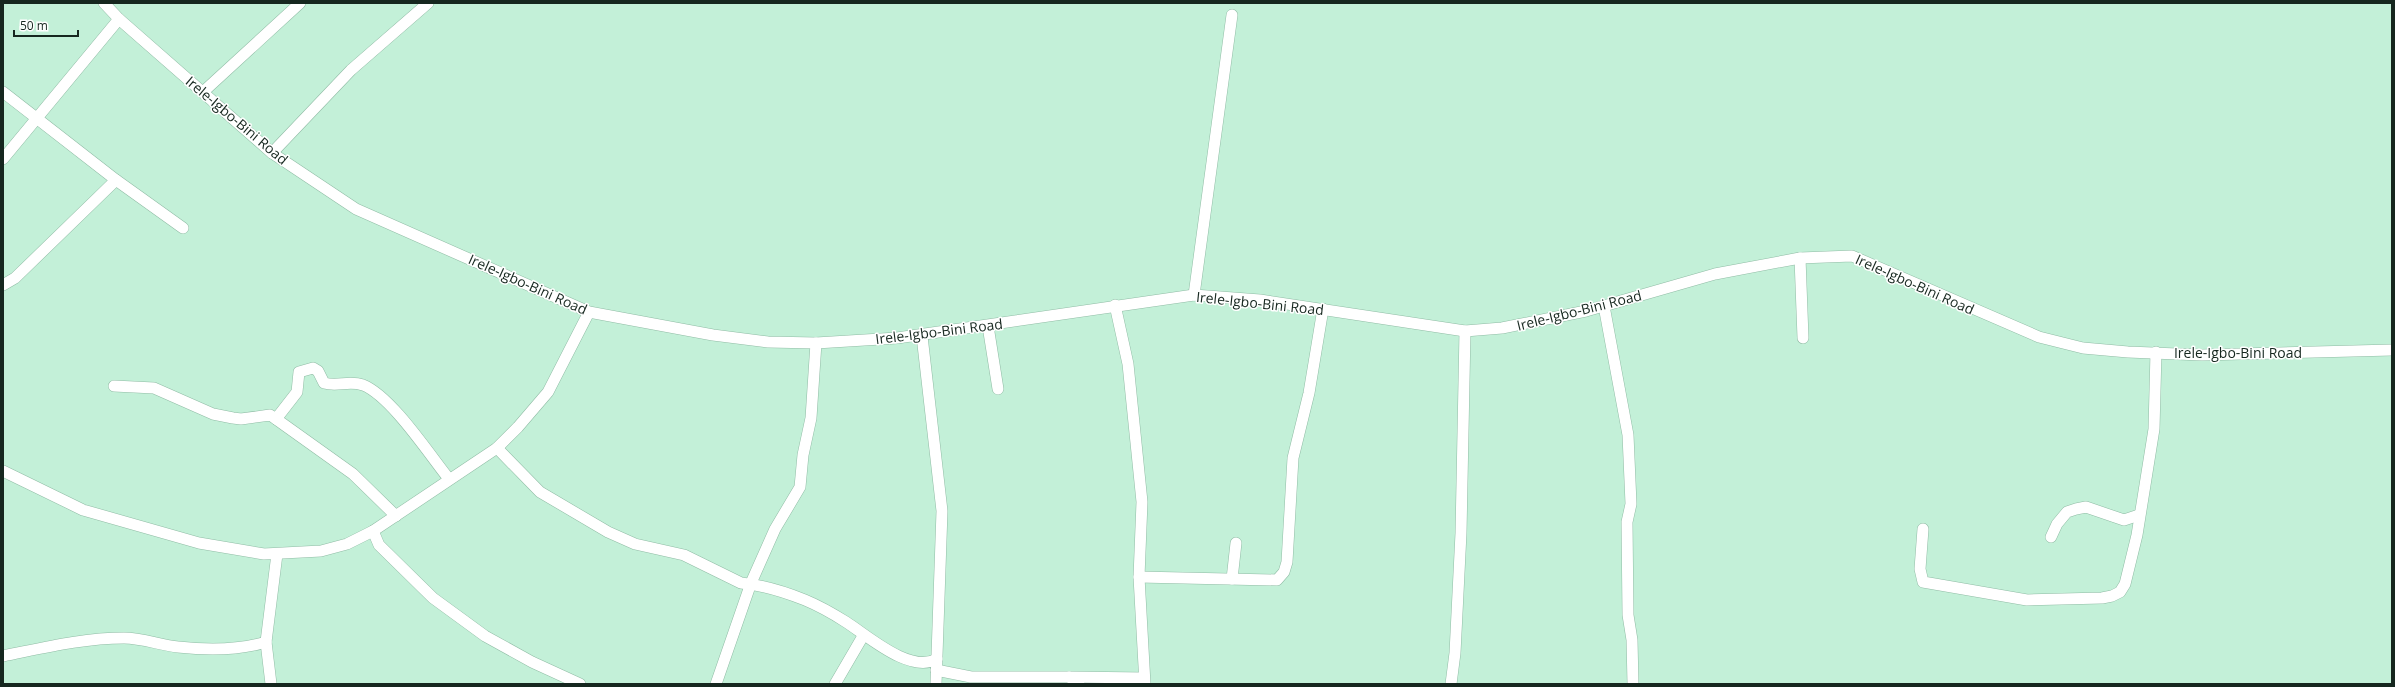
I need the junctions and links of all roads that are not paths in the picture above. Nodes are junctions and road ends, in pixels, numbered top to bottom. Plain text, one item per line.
1 (104, 3) edge
2 (300, 3) edge
3 (428, 3) edge
4 (1232, 15) dead end
5 (119, 19) junction
6 (3, 92) edge
7 (203, 92) junction
8 (37, 118) junction
9 (272, 153) junction
10 (3, 159) edge
11 (116, 180) junction
12 (183, 228) dead end
13 (1800, 258) junction
14 (3, 286) edge
15 (1194, 295) junction
16 (1115, 305) junction
17 (1604, 306) junction
18 (1322, 309) junction
19 (589, 312) junction
20 (988, 326) junction
21 (1465, 331) junction
22 (922, 336) junction
23 (1802, 338) dead end
24 (816, 343) junction
25 (2392, 350) edge
26 (2156, 352) junction
27 (114, 386) dead end
28 (998, 389) dead end
29 (276, 419) junction
30 (497, 448) junction
31 (3, 471) edge
32 (449, 479) junction
33 (2139, 515) junction
34 (396, 516) junction
35 (1923, 529) dead end
36 (373, 531) junction
37 (2051, 536) dead end
38 (1236, 543) dead end
39 (277, 554) junction
40 (1139, 576) junction
41 (1232, 579) junction
42 (751, 583) junction
43 (863, 636) junction
44 (266, 642) junction
45 (3, 656) edge
46 (937, 665) junction
47 (1069, 676) junction
48 (1145, 681) edge
49 (271, 684) edge
50 (580, 684) edge
51 (716, 684) edge
52 (835, 684) edge
53 (936, 684) edge
54 (1079, 684) edge
55 (1451, 684) edge
56 (1633, 684) edge

1 - 5 street, Irele-Igbo-Bini Road
2 - 7 street
3 - 9 street
4 - 15 street
5 - 7 street, Irele-Igbo-Bini Road
5 - 8 street
6 - 8 street
7 - 9 street, Irele-Igbo-Bini Road
8 - 10 street
8 - 11 street
9 - 19 street, Irele-Igbo-Bini Road
11 - 12 street
11 - 14 street
13 - 17 street, Irele-Igbo-Bini Road
13 - 23 street
13 - 26 street, Irele-Igbo-Bini Road
15 - 16 street, Irele-Igbo-Bini Road
15 - 18 street, Irele-Igbo-Bini Road
16 - 20 street, Irele-Igbo-Bini Road
16 - 40 street
17 - 21 street, Irele-Igbo-Bini Road
17 - 56 street
18 - 21 street, Irele-Igbo-Bini Road
18 - 41 street
19 - 24 street, Irele-Igbo-Bini Road
19 - 30 street
20 - 22 street, Irele-Igbo-Bini Road
20 - 28 street
21 - 55 street
22 - 24 street, Irele-Igbo-Bini Road
22 - 46 street
24 - 42 street
25 - 26 street, Irele-Igbo-Bini Road
26 - 33 street
27 - 29 street
29 - 32 street
29 - 34 street
30 - 32 street
30 - 42 street
31 - 39 street
32 - 34 street
33 - 35 street
33 - 37 street
34 - 36 street
36 - 39 street
36 - 50 street
38 - 41 street
39 - 44 street
40 - 41 street
40 - 48 street
42 - 43 street
42 - 51 street
43 - 46 street
43 - 52 street
44 - 45 street
44 - 49 street
46 - 47 street
46 - 53 street
47 - 48 street
47 - 54 street

